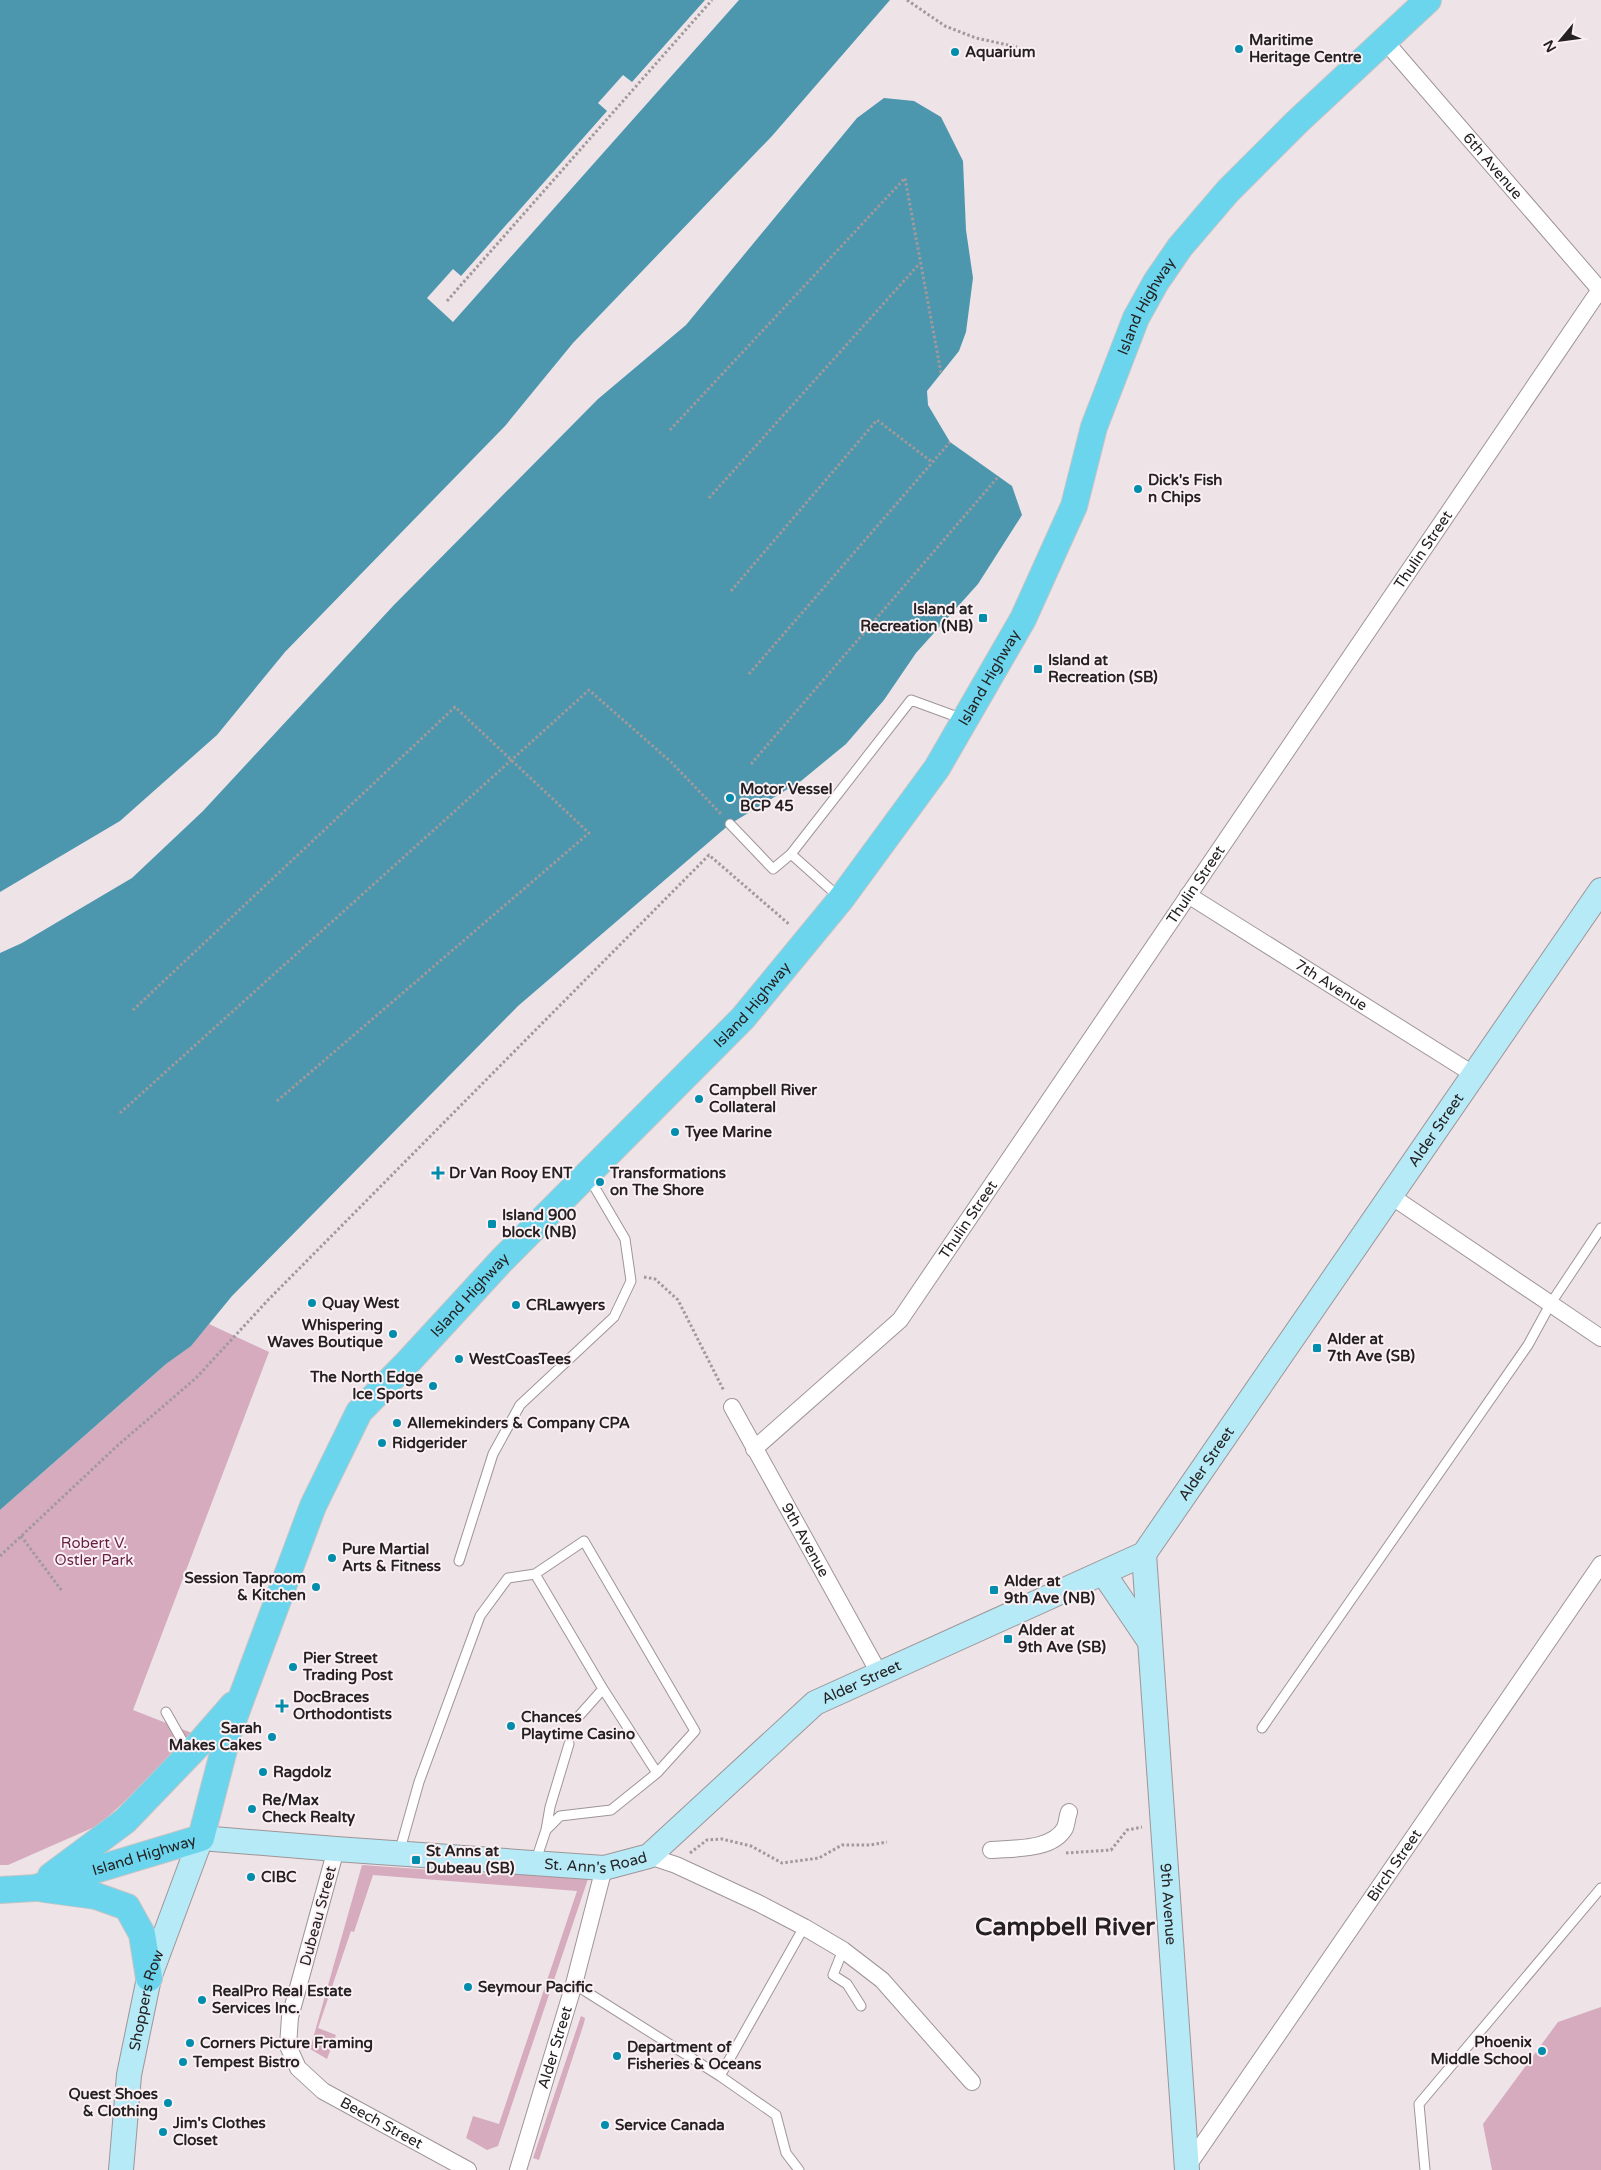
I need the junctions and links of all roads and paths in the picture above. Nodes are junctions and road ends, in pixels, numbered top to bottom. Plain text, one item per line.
1 (712, 0) edge
2 (907, 0) edge
3 (1428, 0) edge
4 (1385, 41) junction
5 (1017, 47) dead end
6 (920, 263) junction
7 (1600, 290) edge
8 (447, 301) dead end
9 (941, 373) dead end
10 (670, 430) dead end
11 (950, 442) dead end
12 (932, 462) junction
13 (998, 477) dead end
14 (709, 498) dead end
15 (731, 591) dead end
16 (749, 674) dead end
17 (965, 720) junction
18 (750, 764) dead end
19 (730, 824) joint
20 (791, 854) junction
21 (1601, 890) edge
22 (1188, 895) junction
23 (841, 899) junction
24 (806, 940) junction
25 (133, 1010) dead end
26 (1473, 1074) junction
27 (277, 1101) dead end
28 (120, 1113) dead end
29 (587, 1174) junction
30 (1391, 1196) junction
31 (1601, 1228) edge
32 (629, 1273) junction
33 (1551, 1303) junction
34 (1601, 1338) edge
35 (732, 1407) joint
36 (754, 1449) junction
37 (21, 1536) junction
38 (1144, 1554) junction
39 (0, 1556) edge
40 (459, 1561) dead end
41 (1601, 1564) edge
42 (535, 1574) junction
43 (1104, 1574) junction
44 (62, 1591) dead end
45 (1148, 1639) junction
46 (879, 1673) junction
47 (603, 1689) junction
48 (243, 1693) junction
49 (166, 1712) dead end
50 (579, 1716) dead end
51 (1262, 1728) dead end
52 (569, 1744) dead end
53 (190, 1754) junction
54 (657, 1773) junction
55 (1069, 1812) dead end
56 (1162, 1823) junction
57 (546, 1830) junction
58 (201, 1838) junction
59 (887, 1842) dead end
60 (336, 1849) junction
61 (991, 1850) dead end
62 (399, 1853) junction
63 (1058, 1853) dead end
64 (649, 1856) junction
65 (535, 1863) junction
66 (676, 1865) junction
67 (604, 1868) junction
68 (35, 1888) junction
69 (1601, 1888) edge
70 (0, 1890) edge
71 (804, 1927) junction
72 (844, 1950) junction
73 (149, 1978) junction
74 (574, 1984) junction
75 (861, 2006) dead end
76 (298, 2068) joint
77 (720, 2076) junction
78 (972, 2082) dead end
79 (1187, 2169) edge
80 (121, 2170) edge
81 (468, 2170) edge
82 (518, 2170) edge
83 (800, 2170) edge
84 (1425, 2170) edge

1 - 8 path
2 - 5 path
3 - 4 main road, Island Highway
4 - 7 street, 6th Avenue
4 - 17 main road, Island Highway
6 - 9 path
6 - 10 path
6 - 14 path
7 - 22 street, Thulin Street
11 - 12 path
12 - 15 path
12 - 16 path
13 - 18 path
17 - 20 lane
17 - 23 main road, Island Highway
19 - 20 lane
19 - 28 path
20 - 23 lane
21 - 26 street, Alder Street
22 - 26 street, 7th Avenue
22 - 36 street, Thulin Street
23 - 24 main road, Island Highway
24 - 29 main road, Island Highway
24 - 37 path
25 - 27 path
26 - 30 street, Alder Street
29 - 32 lane
29 - 48 main road, Island Highway
30 - 33 street
30 - 38 street, Alder Street
31 - 33 lane
32 - 35 path
32 - 40 lane
33 - 34 street
33 - 51 lane
35 - 36 street, 9th Avenue
36 - 46 street, 9th Avenue
37 - 39 path
37 - 44 path
38 - 43 street, Alder Street
38 - 45 street, 9th Avenue
41 - 79 street, Birch Street
42 - 47 lane
42 - 54 lane
42 - 62 lane
43 - 45 street, 9th Avenue
43 - 46 street, Alder Street
45 - 56 street, 9th Avenue
46 - 64 street, Alder Street
47 - 50 lane
47 - 54 lane
48 - 53 main road
48 - 58 main road, Island Highway
49 - 53 lane
52 - 57 lane
53 - 68 main road
54 - 57 lane
55 - 61 street
56 - 63 path
56 - 79 street, 9th Avenue
57 - 65 lane
58 - 60 street, St. Ann's Road
58 - 68 main road, Island Highway
58 - 73 street, Shoppers Row
59 - 66 path
60 - 62 street, St. Ann's Road
60 - 76 street, Dubeau Street
62 - 65 street, St. Ann's Road
64 - 66 street, St. Ann's Road
64 - 67 street, St. Ann's Road
65 - 67 street, St. Ann's Road
66 - 71 street, St. Ann's Road
67 - 74 street, Alder Street
68 - 70 main road, Island Highway
68 - 73 main road
69 - 84 lane
71 - 72 street, St. Ann's Road
71 - 77 lane
72 - 75 lane
72 - 78 street, St. Ann's Road
73 - 80 street, Shoppers Row
74 - 77 lane
74 - 82 street, Alder Street
76 - 81 street, Beech Street
77 - 83 lane

